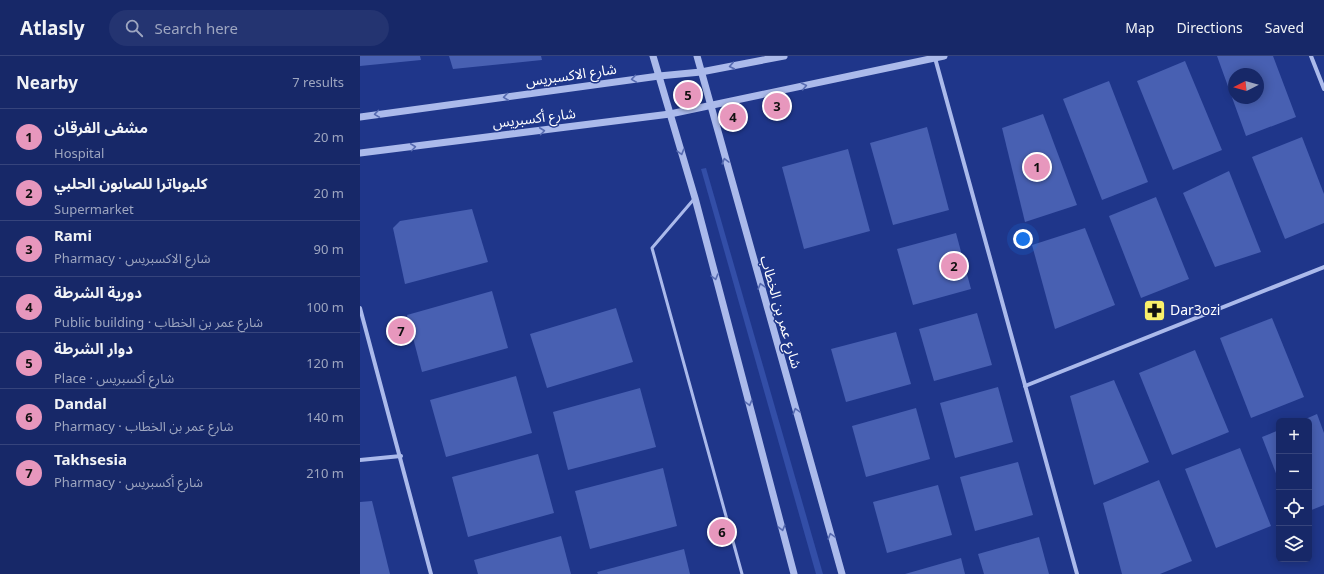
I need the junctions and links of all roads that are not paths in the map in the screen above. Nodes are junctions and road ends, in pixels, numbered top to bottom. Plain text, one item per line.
1 (653, 56) edge
2 (697, 56) edge
3 (784, 56) edge
4 (944, 56) edge
5 (1311, 56) edge
6 (936, 58) junction
7 (701, 72) junction
8 (659, 76) junction
9 (1324, 89) edge
10 (711, 106) junction
11 (670, 114) junction
12 (360, 116) edge
13 (360, 153) edge
14 (695, 198) junction
15 (1324, 266) edge
16 (360, 308) edge
17 (1025, 386) junction
18 (401, 456) junction
19 (360, 460) edge
20 (431, 574) edge
21 (742, 574) edge
22 (794, 574) edge
23 (842, 574) edge
24 (1077, 574) edge

1 - 8 street
2 - 7 street, شارع عمر بن الخطاب
3 -> 7 street, شارع الاكسبريس
4 - 6 street, شارع أكسبريس
5 - 9 street
10 -> 6 street, شارع أكسبريس
6 - 17 street
7 - 8 street, شارع الاكسبريس
7 - 10 street, شارع عمر بن الخطاب
8 - 11 street
8 -> 12 street, شارع الاكسبريس
10 - 11 street, شارع أكسبريس
23 -> 10 street, شارع عمر بن الخطاب
13 -> 11 street, شارع أكسبريس
11 -> 14 street
14 - 21 lane
14 -> 22 street
15 - 17 street
16 - 18 street
17 - 24 street
18 - 19 street
18 - 20 street

